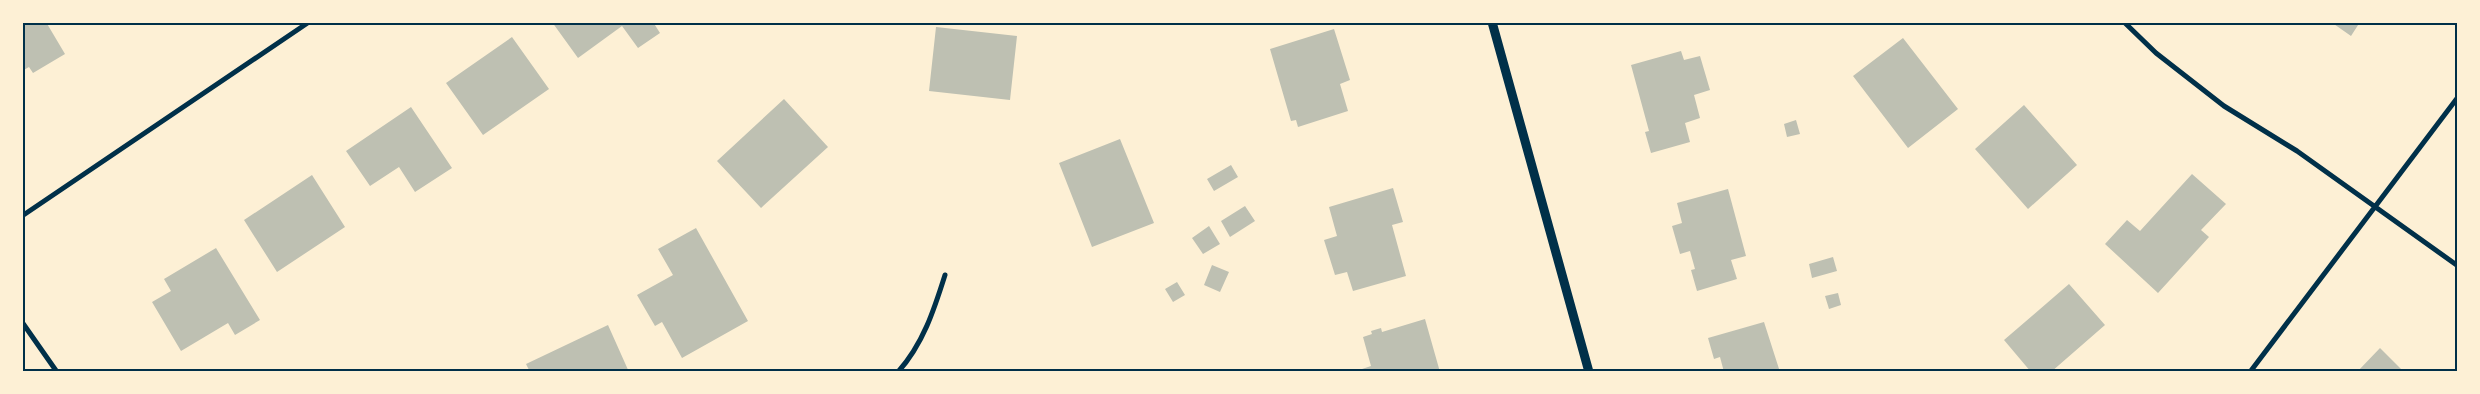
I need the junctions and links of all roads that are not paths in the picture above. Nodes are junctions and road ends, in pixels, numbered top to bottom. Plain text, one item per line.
1 (308, 22) edge
2 (1492, 22) edge
3 (2124, 22) edge
4 (2458, 96) edge
5 (2374, 207) junction
6 (22, 216) edge
7 (2458, 266) edge
8 (945, 276) dead end
9 (22, 322) edge
10 (57, 372) edge
11 (898, 372) edge
12 (1589, 372) edge
13 (2250, 372) edge

1 - 6 street
2 - 12 street
3 - 5 street
4 - 5 street
5 - 7 street
5 - 13 street
8 - 11 street
9 - 10 street

